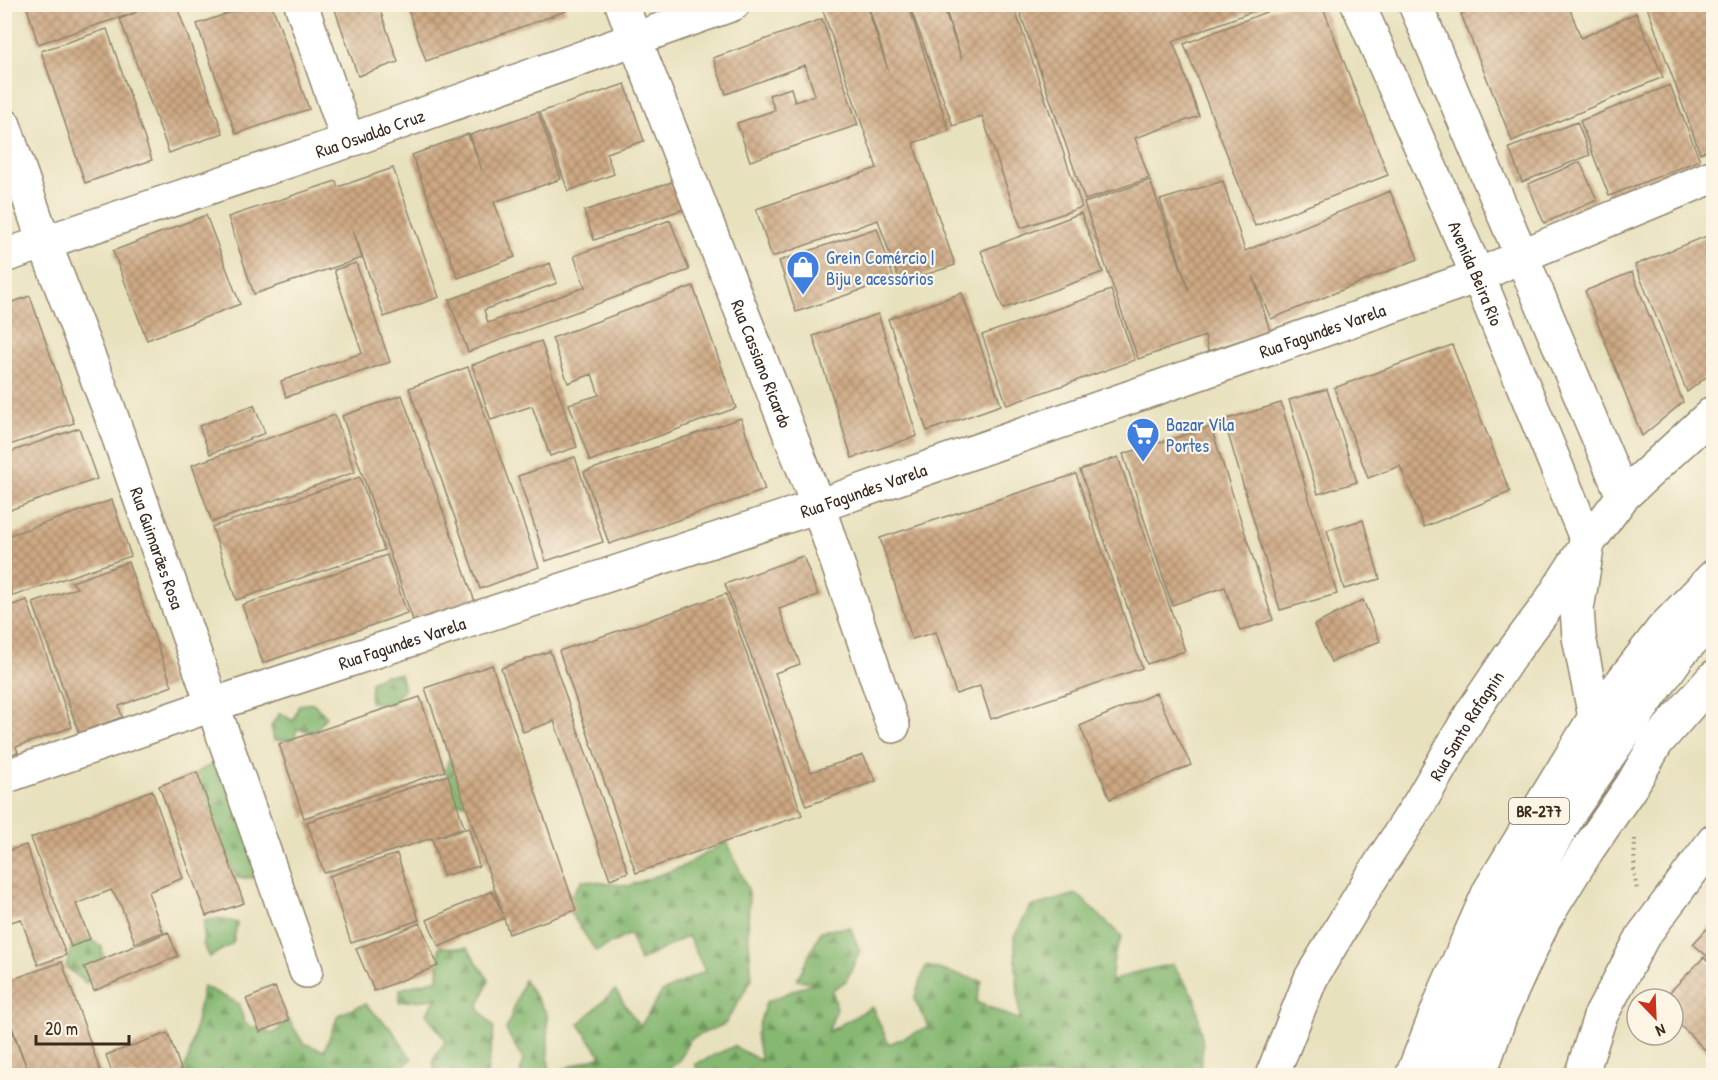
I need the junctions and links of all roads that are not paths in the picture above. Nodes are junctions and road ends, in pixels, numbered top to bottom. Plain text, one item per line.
1 (301, 4) edge
2 (622, 4) edge
3 (733, 4) edge
4 (1358, 4) edge
5 (1415, 4) edge
6 (635, 40) junction
7 (4, 125) edge
8 (348, 141) junction
9 (1713, 176) edge
10 (44, 242) junction
11 (4, 256) edge
12 (1521, 256) junction
13 (1478, 276) junction
14 (1713, 412) edge
15 (1623, 496) junction
16 (818, 506) junction
17 (1588, 543) junction
18 (1713, 576) edge
19 (1713, 618) edge
20 (1713, 676) edge
21 (212, 705) junction
22 (1595, 717) junction
23 (892, 726) dead end
24 (4, 777) edge
25 (1713, 841) edge
26 (306, 970) dead end
27 (1272, 1076) edge
28 (1412, 1076) edge
29 (1445, 1076) edge
30 (1479, 1076) edge
31 (1581, 1076) edge

1 - 8 main road
2 - 6 main road, Rua Cassiano Ricardo
3 - 6 main road, Rua Oswaldo Cruz
4 - 13 main road, Avenida Beira Rio
5 - 12 main road
6 - 8 main road, Rua Oswaldo Cruz
6 - 16 main road, Rua Cassiano Ricardo
7 - 10 main road, Rua Guimarães Rosa
8 - 10 main road, Rua Oswaldo Cruz
9 - 12 main road, Rua Fagundes Varela
10 - 11 main road, Rua Oswaldo Cruz
10 - 21 main road, Rua Guimarães Rosa
12 - 13 main road, Rua Fagundes Varela
12 - 15 main road
13 - 16 main road, Rua Fagundes Varela
13 - 17 main road, Avenida Beira Rio
14 - 15 main road, Rua Santo Rafagnin
15 - 17 main road, Rua Santo Rafagnin
16 - 21 main road, Rua Fagundes Varela
16 - 23 main road, Rua Cassiano Ricardo
17 - 22 main road
17 - 27 main road, Rua Santo Rafagnin
18 - 22 main road, BR-277
19 - 29 main road, BR-277
20 - 30 main road
21 - 24 main road, Rua Fagundes Varela
21 - 26 main road, Rua Guimarães Rosa
22 - 28 main road, BR-277
25 - 31 main road

